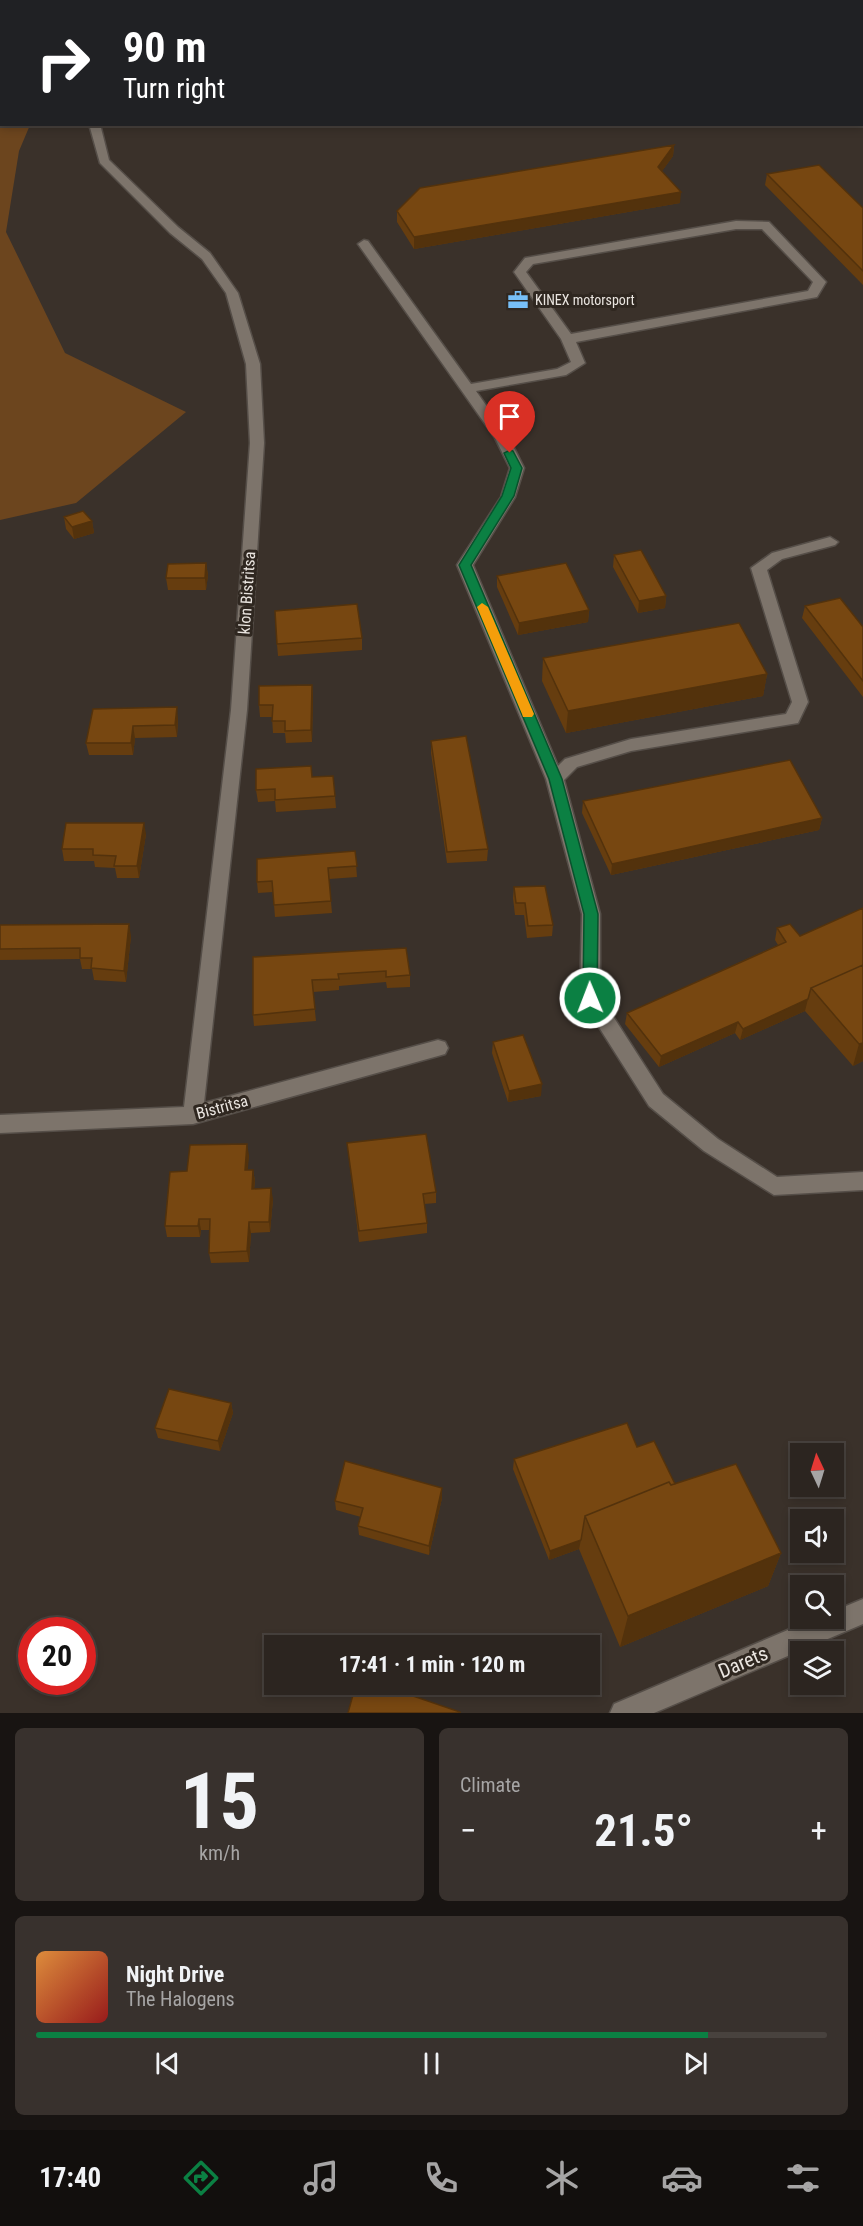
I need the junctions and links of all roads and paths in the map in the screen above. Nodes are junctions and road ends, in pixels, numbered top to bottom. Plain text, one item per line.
1 (95, 126) edge
2 (364, 244) dead end
3 (568, 339) junction
4 (467, 389) junction
5 (830, 542) dead end
6 (555, 779) junction
7 (438, 1048) dead end
8 (193, 1115) junction
9 (0, 1124) edge
10 (863, 1181) edge
11 (863, 1611) edge
12 (623, 1713) edge

1 - 8 street, klon Bistritsa
2 - 4 street
3 - 3 street
3 - 4 street
4 - 6 street
5 - 6 street
6 - 10 street
7 - 8 street, Bistritsa
8 - 9 street, Bistritsa
11 - 12 street, Darets

